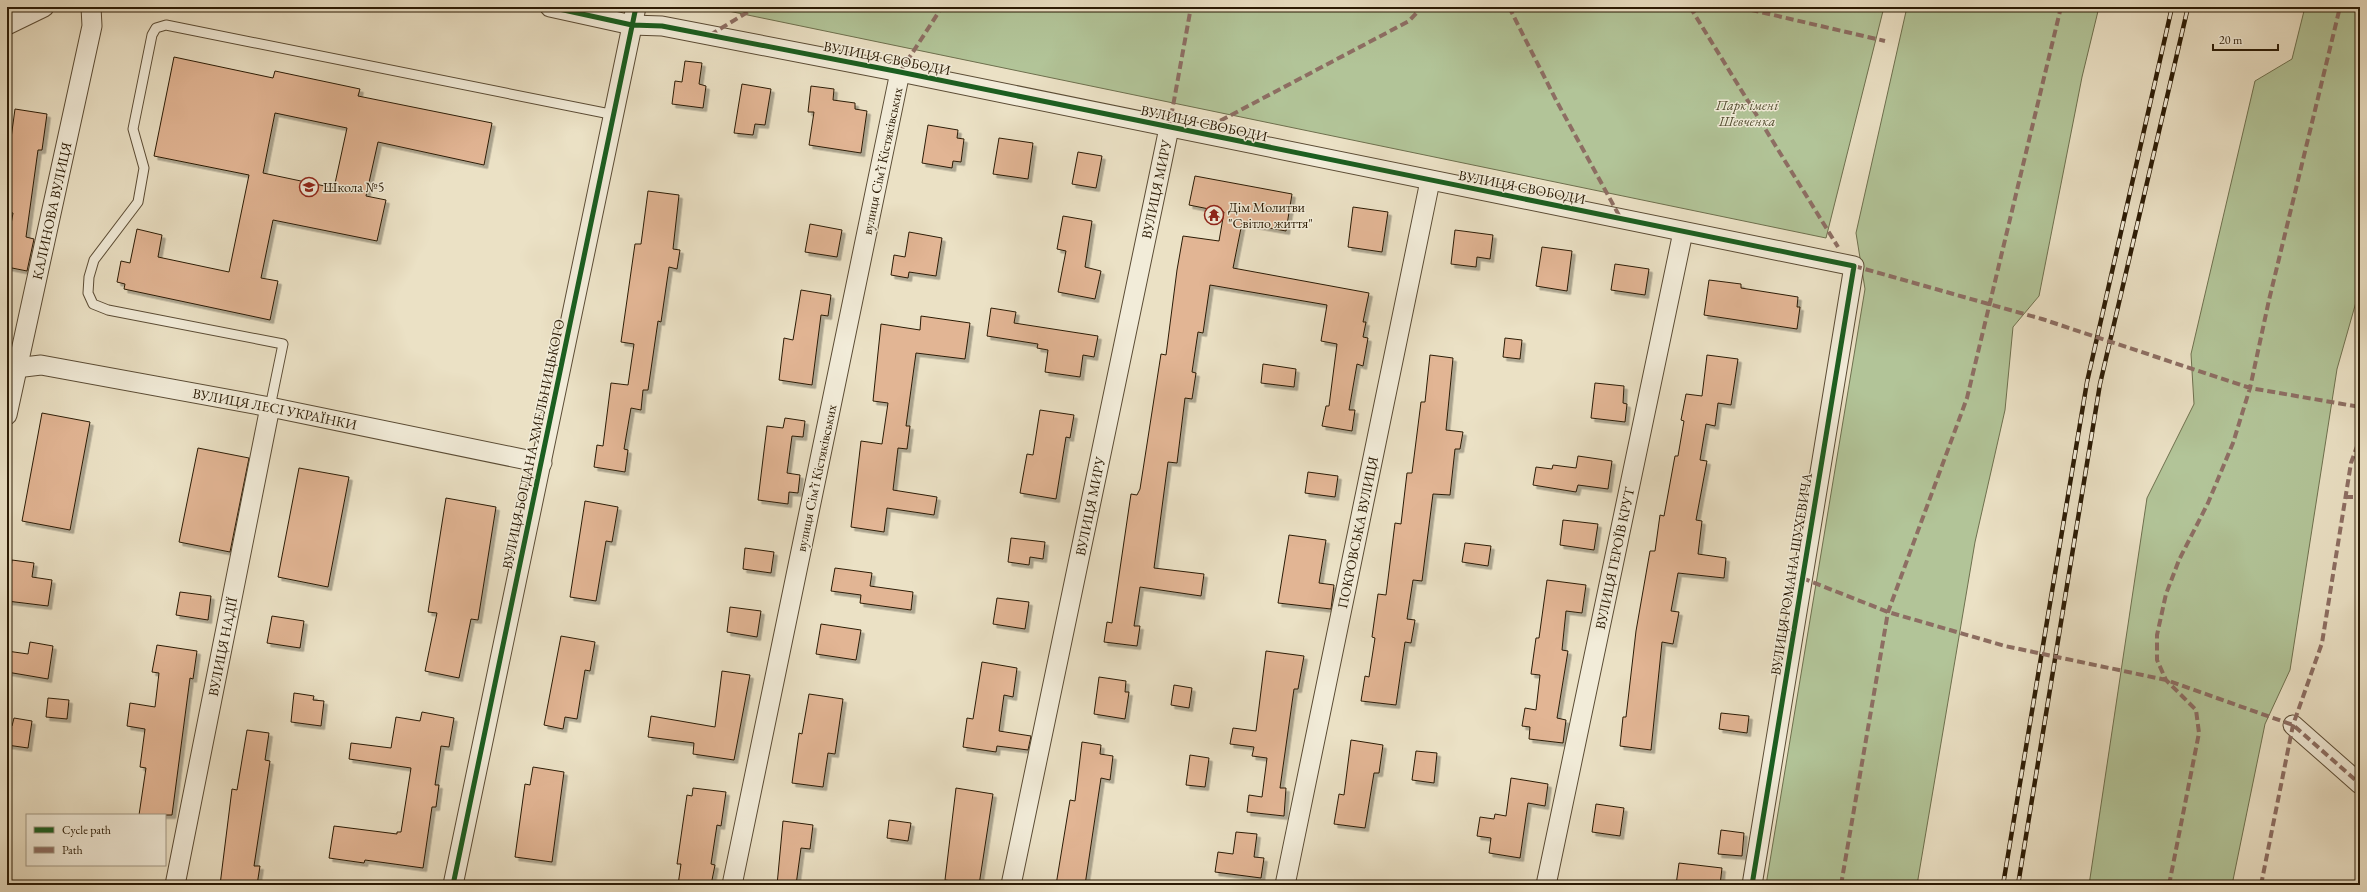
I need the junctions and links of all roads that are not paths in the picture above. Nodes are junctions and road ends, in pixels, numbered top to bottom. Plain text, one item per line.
1 (44, 7) edge
2 (91, 7) edge
3 (550, 7) edge
4 (634, 16) edge
5 (7, 25) edge
6 (900, 72) junction
7 (615, 115) junction
8 (1169, 128) junction
9 (1430, 180) junction
10 (1683, 232) junction
11 (1854, 266) joint
12 (12, 368) edge
13 (270, 407) junction
14 (7, 415) edge
15 (542, 463) junction
16 (2293, 725) dead end
17 (2360, 784) edge
18 (175, 885) edge
19 (453, 885) edge
20 (732, 885) edge
21 (1011, 885) edge
22 (1285, 885) edge
23 (1546, 885) edge
24 (1752, 885) edge

1 - 5 street
2 - 12 street, КАЛИНОВА ВУЛИЦЯ
3 - 4 street, ВУЛИЦЯ СВОБОДИ
4 - 6 street, ВУЛИЦЯ СВОБОДИ
4 - 7 street, ВУЛИЦЯ БОГДАНА ХМЕЛЬНИЦЬКОГО
6 - 8 street, ВУЛИЦЯ СВОБОДИ
6 - 20 street, вулиця Сімʼї Кістяківських
7 - 13 lane
7 - 15 street, ВУЛИЦЯ БОГДАНА ХМЕЛЬНИЦЬКОГО
8 - 9 street, ВУЛИЦЯ СВОБОДИ
8 - 21 street, ВУЛИЦЯ МИРУ
9 - 10 street, ВУЛИЦЯ СВОБОДИ
9 - 22 street, ПОКРОВСЬКА ВУЛИЦЯ
10 - 11 street, ВУЛИЦЯ СВОБОДИ
10 - 23 street, ВУЛИЦЯ ГЕРОЇВ КРУТ
11 - 24 street, ВУЛИЦЯ РОМАНА ШУХЕВИЧА
12 - 13 street, ВУЛИЦЯ ЛЕСІ УКРАЇНКИ
12 - 14 street, КАЛИНОВА ВУЛИЦЯ
13 - 15 street, ВУЛИЦЯ ЛЕСІ УКРАЇНКИ
13 - 18 street, ВУЛИЦЯ НАДІЇ
15 - 19 street, ВУЛИЦЯ БОГДАНА ХМЕЛЬНИЦЬКОГО
16 - 17 street

